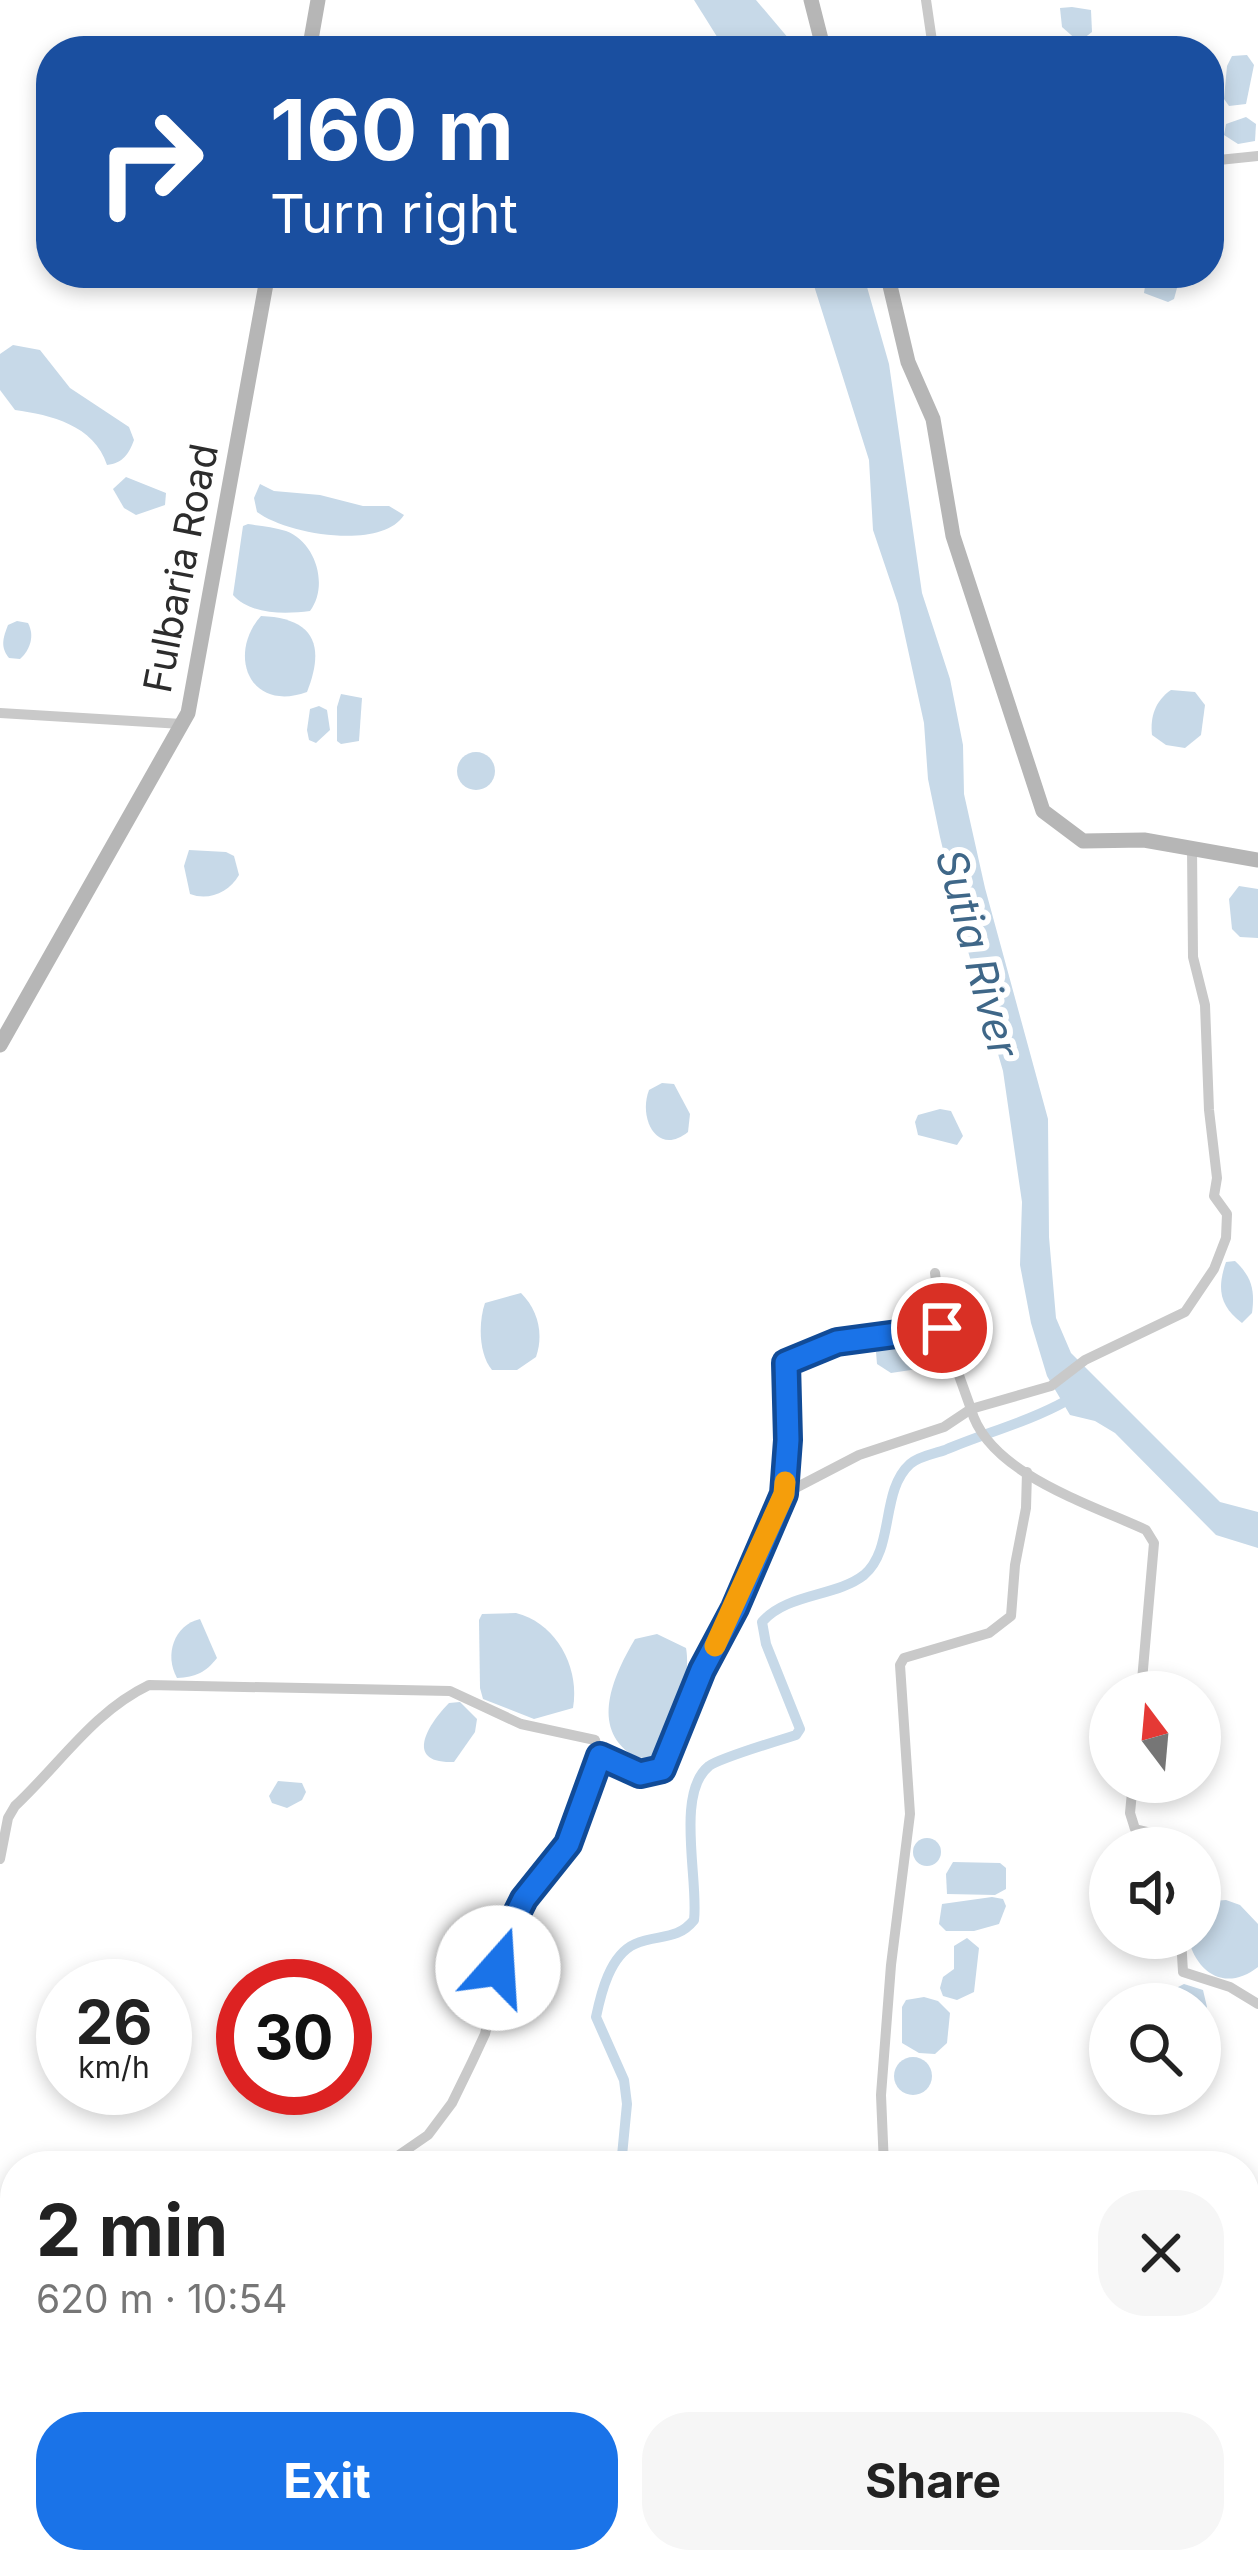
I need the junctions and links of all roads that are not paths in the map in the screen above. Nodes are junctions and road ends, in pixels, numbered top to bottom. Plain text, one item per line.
1 (318, 0) edge
2 (811, 0) edge
3 (926, 0) edge
4 (312, 36) edge
5 (820, 36) edge
6 (931, 36) edge
7 (1258, 156) edge
8 (1224, 159) edge
9 (265, 288) edge
10 (891, 288) edge
11 (0, 713) edge
12 (182, 724) junction
13 (1192, 848) junction
14 (1258, 860) edge
15 (0, 1046) edge
16 (935, 1273) dead end
17 (942, 1328) junction
18 (971, 1409) junction
19 (1027, 1472) junction
20 (784, 1494) junction
21 (1143, 1671) edge
22 (600, 1756) junction
23 (0, 1859) edge
24 (1182, 1959) edge
25 (1258, 2004) edge
26 (404, 2151) edge
27 (883, 2151) edge

1 - 4 main road
2 - 5 main road
3 - 6 street
7 - 8 street
9 - 12 main road, Fulbaria Road
10 - 13 main road
11 - 12 street
12 - 15 main road, Fulbaria Road
13 - 14 main road
13 - 18 street
16 - 17 street
17 - 18 street
17 - 20 street
18 - 19 street
18 - 20 street
19 - 21 street
19 - 27 street
20 - 22 street
22 - 23 street
22 - 26 street
24 - 25 street

